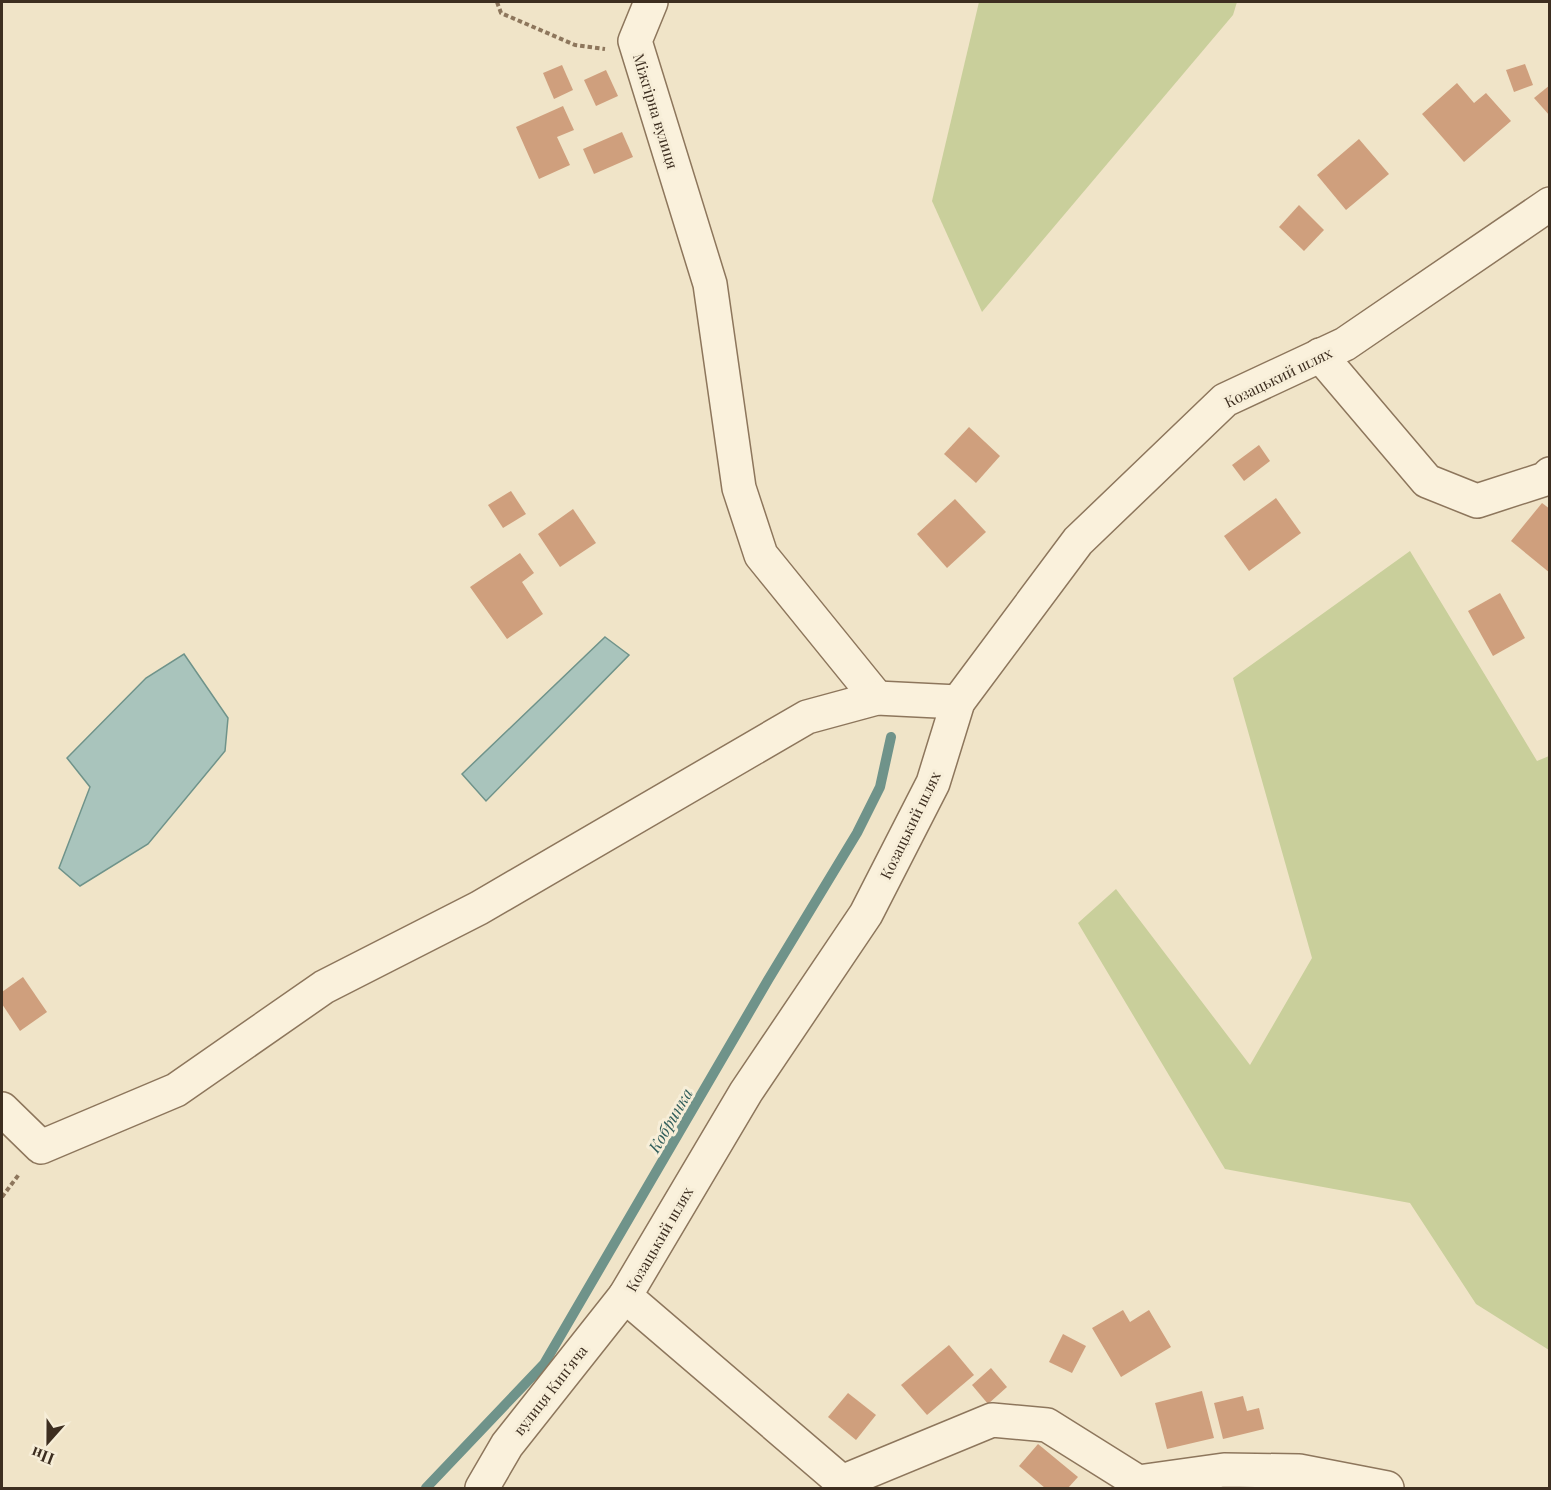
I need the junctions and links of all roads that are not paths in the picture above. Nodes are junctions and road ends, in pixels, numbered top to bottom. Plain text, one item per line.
1 (651, 2) edge
2 (1550, 204) edge
3 (1320, 355) junction
4 (1550, 474) edge
5 (877, 698) junction
6 (958, 702) junction
7 (2, 1109) edge
8 (625, 1296) junction
9 (844, 1485) edge
10 (482, 1488) edge
11 (1387, 1488) edge

1 - 5 street, Міжгірна вулиця
2 - 3 street, Козацький шлях
3 - 4 street
3 - 6 street, Козацький шлях
5 - 6 street
5 - 7 street
6 - 8 street, Козацький шлях
8 - 9 street, Козацький шлях
8 - 10 street, вулиця Кипʼяча
9 - 11 street

